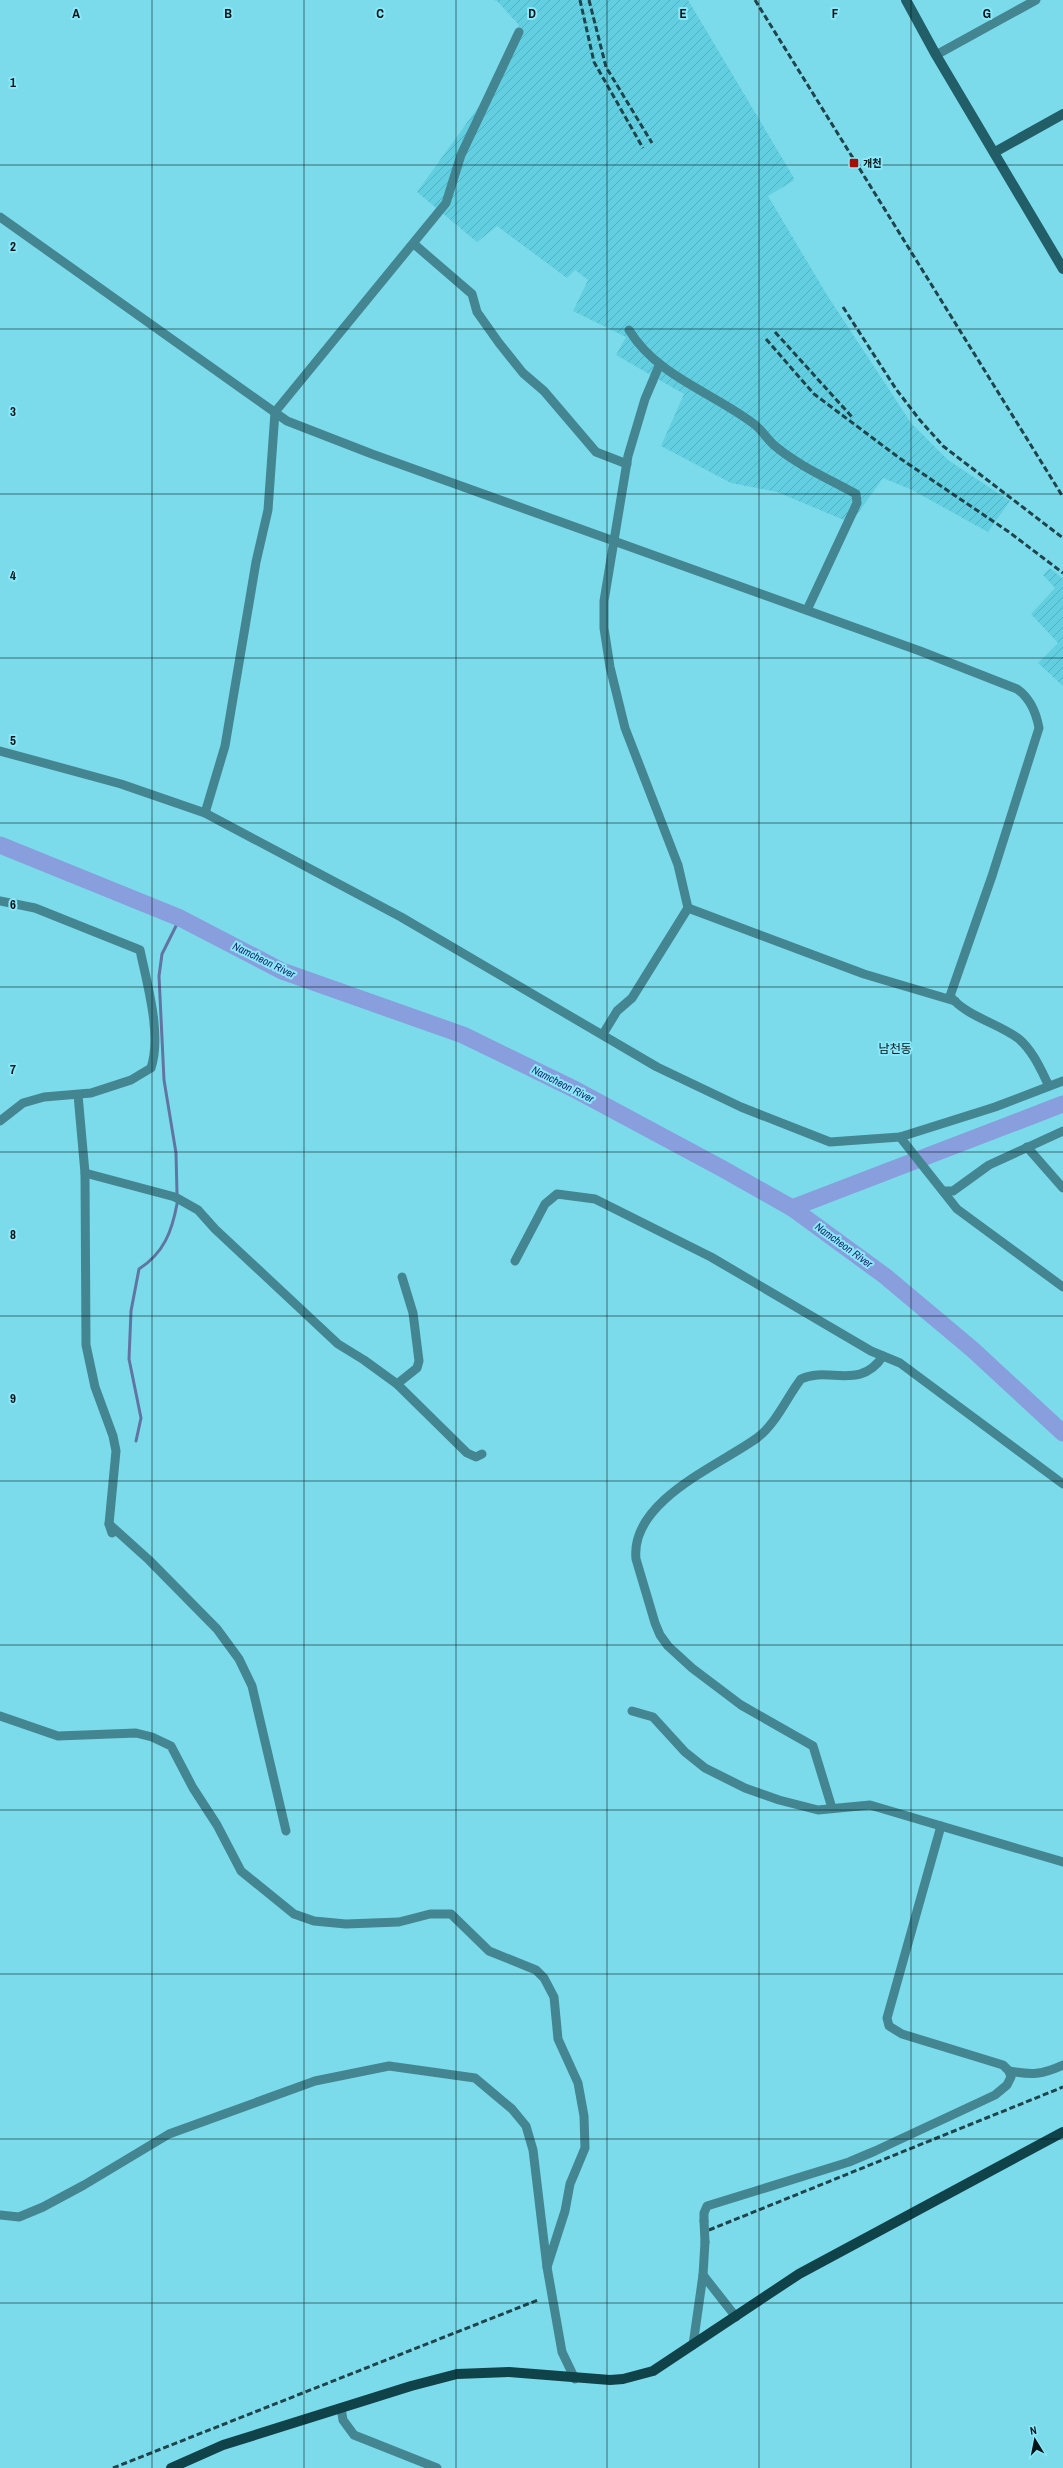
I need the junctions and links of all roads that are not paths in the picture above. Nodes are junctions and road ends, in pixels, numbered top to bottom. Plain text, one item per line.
1 (906, 0) edge
2 (1036, 0) edge
3 (519, 32) dead end
4 (936, 55) junction
5 (1063, 114) edge
6 (995, 152) junction
7 (0, 217) edge
8 (414, 244) junction
9 (1063, 268) edge
10 (629, 330) dead end
11 (659, 366) junction
12 (275, 412) junction
13 (626, 464) junction
14 (613, 540) junction
15 (807, 610) junction
16 (0, 751) edge
17 (205, 813) junction
18 (0, 901) edge
19 (688, 908) junction
20 (955, 1001) junction
21 (603, 1034) junction
22 (1063, 1081) edge
23 (1049, 1086) junction
24 (78, 1095) junction
25 (0, 1121) edge
26 (1063, 1131) edge
27 (900, 1137) junction
28 (1027, 1147) junction
29 (85, 1173) junction
30 (1063, 1188) edge
31 (943, 1191) junction
32 (515, 1261) dead end
33 (402, 1276) dead end
34 (1063, 1287) edge
35 (883, 1356) junction
36 (397, 1384) junction
37 (482, 1454) dead end
38 (1063, 1484) edge
39 (109, 1524) junction
40 (112, 1533) dead end
41 (632, 1711) dead end
42 (0, 1716) edge
43 (832, 1808) junction
44 (941, 1826) junction
45 (286, 1831) dead end
46 (1063, 1862) edge
47 (1063, 2065) edge
48 (1009, 2071) junction
49 (1063, 2132) edge
50 (0, 2215) edge
51 (547, 2267) junction
52 (703, 2275) junction
53 (736, 2317) junction
54 (693, 2345) junction
55 (575, 2379) junction
56 (341, 2408) junction
57 (171, 2468) edge
58 (437, 2468) edge

1 - 4 main road
2 - 4 street
3 - 8 street
4 - 6 main road
5 - 6 main road
6 - 9 main road
7 - 12 street
8 - 12 street
8 - 13 street
10 - 11 street
11 - 13 street
11 - 15 street
12 - 14 street
12 - 17 street
13 - 14 street
14 - 15 street
14 - 19 street
15 - 20 street
16 - 17 street
17 - 21 street
18 - 24 street
19 - 20 street
19 - 21 street
20 - 23 street
21 - 27 street
22 - 23 street
23 - 27 street
24 - 25 street
24 - 29 street
26 - 28 street
27 - 31 street
28 - 30 street
28 - 31 street
29 - 36 street
29 - 39 street
31 - 34 street
32 - 35 street
33 - 36 street
35 - 38 street
35 - 43 street
36 - 37 street
39 - 40 street
39 - 45 street
41 - 43 street
42 - 51 street
43 - 44 street
44 - 46 street
44 - 48 street
47 - 48 street
48 - 52 street, bridge
49 - 53 main road
50 - 51 street
51 - 55 street
52 - 53 street
52 - 54 street
53 - 54 main road
54 - 55 main road
55 - 56 main road
56 - 57 main road
56 - 58 street

